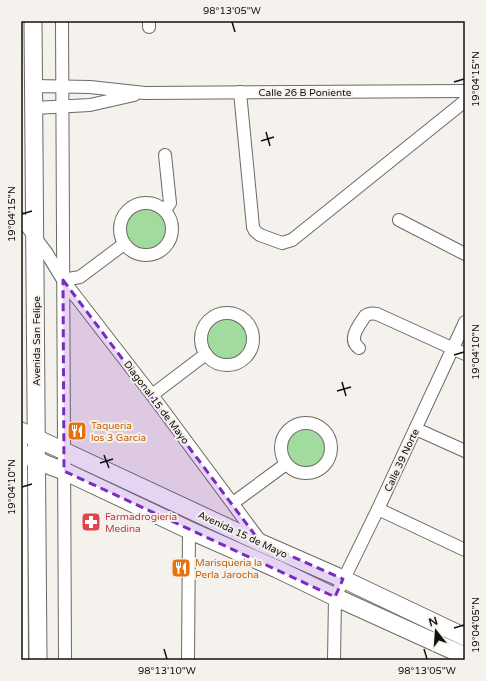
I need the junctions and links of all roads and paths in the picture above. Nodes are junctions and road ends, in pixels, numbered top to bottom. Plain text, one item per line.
1 (33, 21) edge
2 (44, 21) edge
3 (62, 21) edge
4 (39, 86) junction
5 (62, 87) junction
6 (90, 87) junction
7 (465, 91) edge
8 (240, 92) junction
9 (145, 93) junction
10 (465, 102) edge
11 (90, 104) junction
12 (62, 106) junction
13 (39, 108) junction
14 (165, 155) dead end
15 (165, 210) junction
16 (21, 218) edge
17 (399, 220) dead end
18 (35, 237) junction
19 (124, 244) junction
20 (46, 252) junction
21 (465, 254) edge
22 (63, 280) junction
23 (465, 322) edge
24 (358, 348) dead end
25 (453, 348) junction
26 (206, 354) junction
27 (465, 354) edge
28 (152, 395) junction
29 (416, 429) junction
30 (31, 439) edge
31 (64, 451) junction
32 (465, 451) edge
33 (32, 458) edge
34 (286, 464) junction
35 (64, 471) junction
36 (233, 503) junction
37 (378, 509) junction
38 (189, 530) junction
39 (261, 543) junction
40 (465, 550) edge
41 (277, 569) junction
42 (342, 579) junction
43 (335, 597) junction
44 (465, 637) edge
45 (22, 652) edge
46 (465, 656) edge
47 (38, 660) edge
48 (49, 660) edge
49 (65, 660) edge
50 (188, 660) edge
51 (334, 660) edge

1 - 4 main road, Avenida San Felipe
2 - 4 main road, Avenida San Felipe
3 - 5 street
4 - 5 street, Calle 26 B Poniente
4 - 13 main road, Avenida San Felipe
5 - 6 street, Calle 26 B Poniente
5 - 12 street
6 - 9 street, Calle 26 B Poniente
6 - 11 street
7 - 8 street, Calle 26 B Poniente
8 - 9 street, Calle 26 B Poniente
8 - 10 street
9 - 11 street, Calle 26 B Poniente
11 - 12 street, Calle 26 B Poniente
12 - 13 street, Calle 26 B Poniente
12 - 22 street
13 - 18 main road, Avenida San Felipe
13 - 20 main road, Avenida San Felipe
14 - 15 street
15 - 19 street
15 - 19 street
16 - 18 street, Diagonal 15 de Mayo
17 - 21 street
18 - 20 street, Diagonal 15 de Mayo
18 - 30 main road, Avenida San Felipe
19 - 22 street
20 - 22 street, Diagonal 15 de Mayo
20 - 30 main road, Avenida San Felipe
22 - 28 street, Diagonal 15 de Mayo
22 - 31 street
23 - 25 street, Calle 39 Norte
24 - 25 street
25 - 27 street
25 - 29 street, Calle 39 Norte
26 - 26 street
26 - 28 street
28 - 36 street, Diagonal 15 de Mayo
29 - 32 street
29 - 37 street, Calle 39 Norte
30 - 31 main road, Avenida 15 de Mayo
30 - 33 main road, Avenida San Felipe
30 - 33 street, Avenida San Felipe
31 - 35 street
31 - 39 main road, Avenida 15 de Mayo
33 - 35 main road, Avenida 15 de Mayo
33 - 45 street, Avenida San Felipe
33 - 47 main road, Avenida San Felipe
33 - 48 main road, Avenida San Felipe
34 - 34 street
34 - 36 street
35 - 38 main road, Avenida 15 de Mayo
35 - 49 street
36 - 39 street, Diagonal 15 de Mayo
37 - 40 street
37 - 42 street, Calle 39 Norte
38 - 41 main road, Avenida 15 de Mayo
38 - 50 street
39 - 41 street, Diagonal 15 de Mayo
39 - 42 main road, Avenida 15 de Mayo
41 - 43 main road, Avenida 15 de Mayo
42 - 43 street, Calle 39 Norte
42 - 44 main road, Avenida 15 de Mayo
43 - 46 main road, Avenida 15 de Mayo
43 - 51 street

